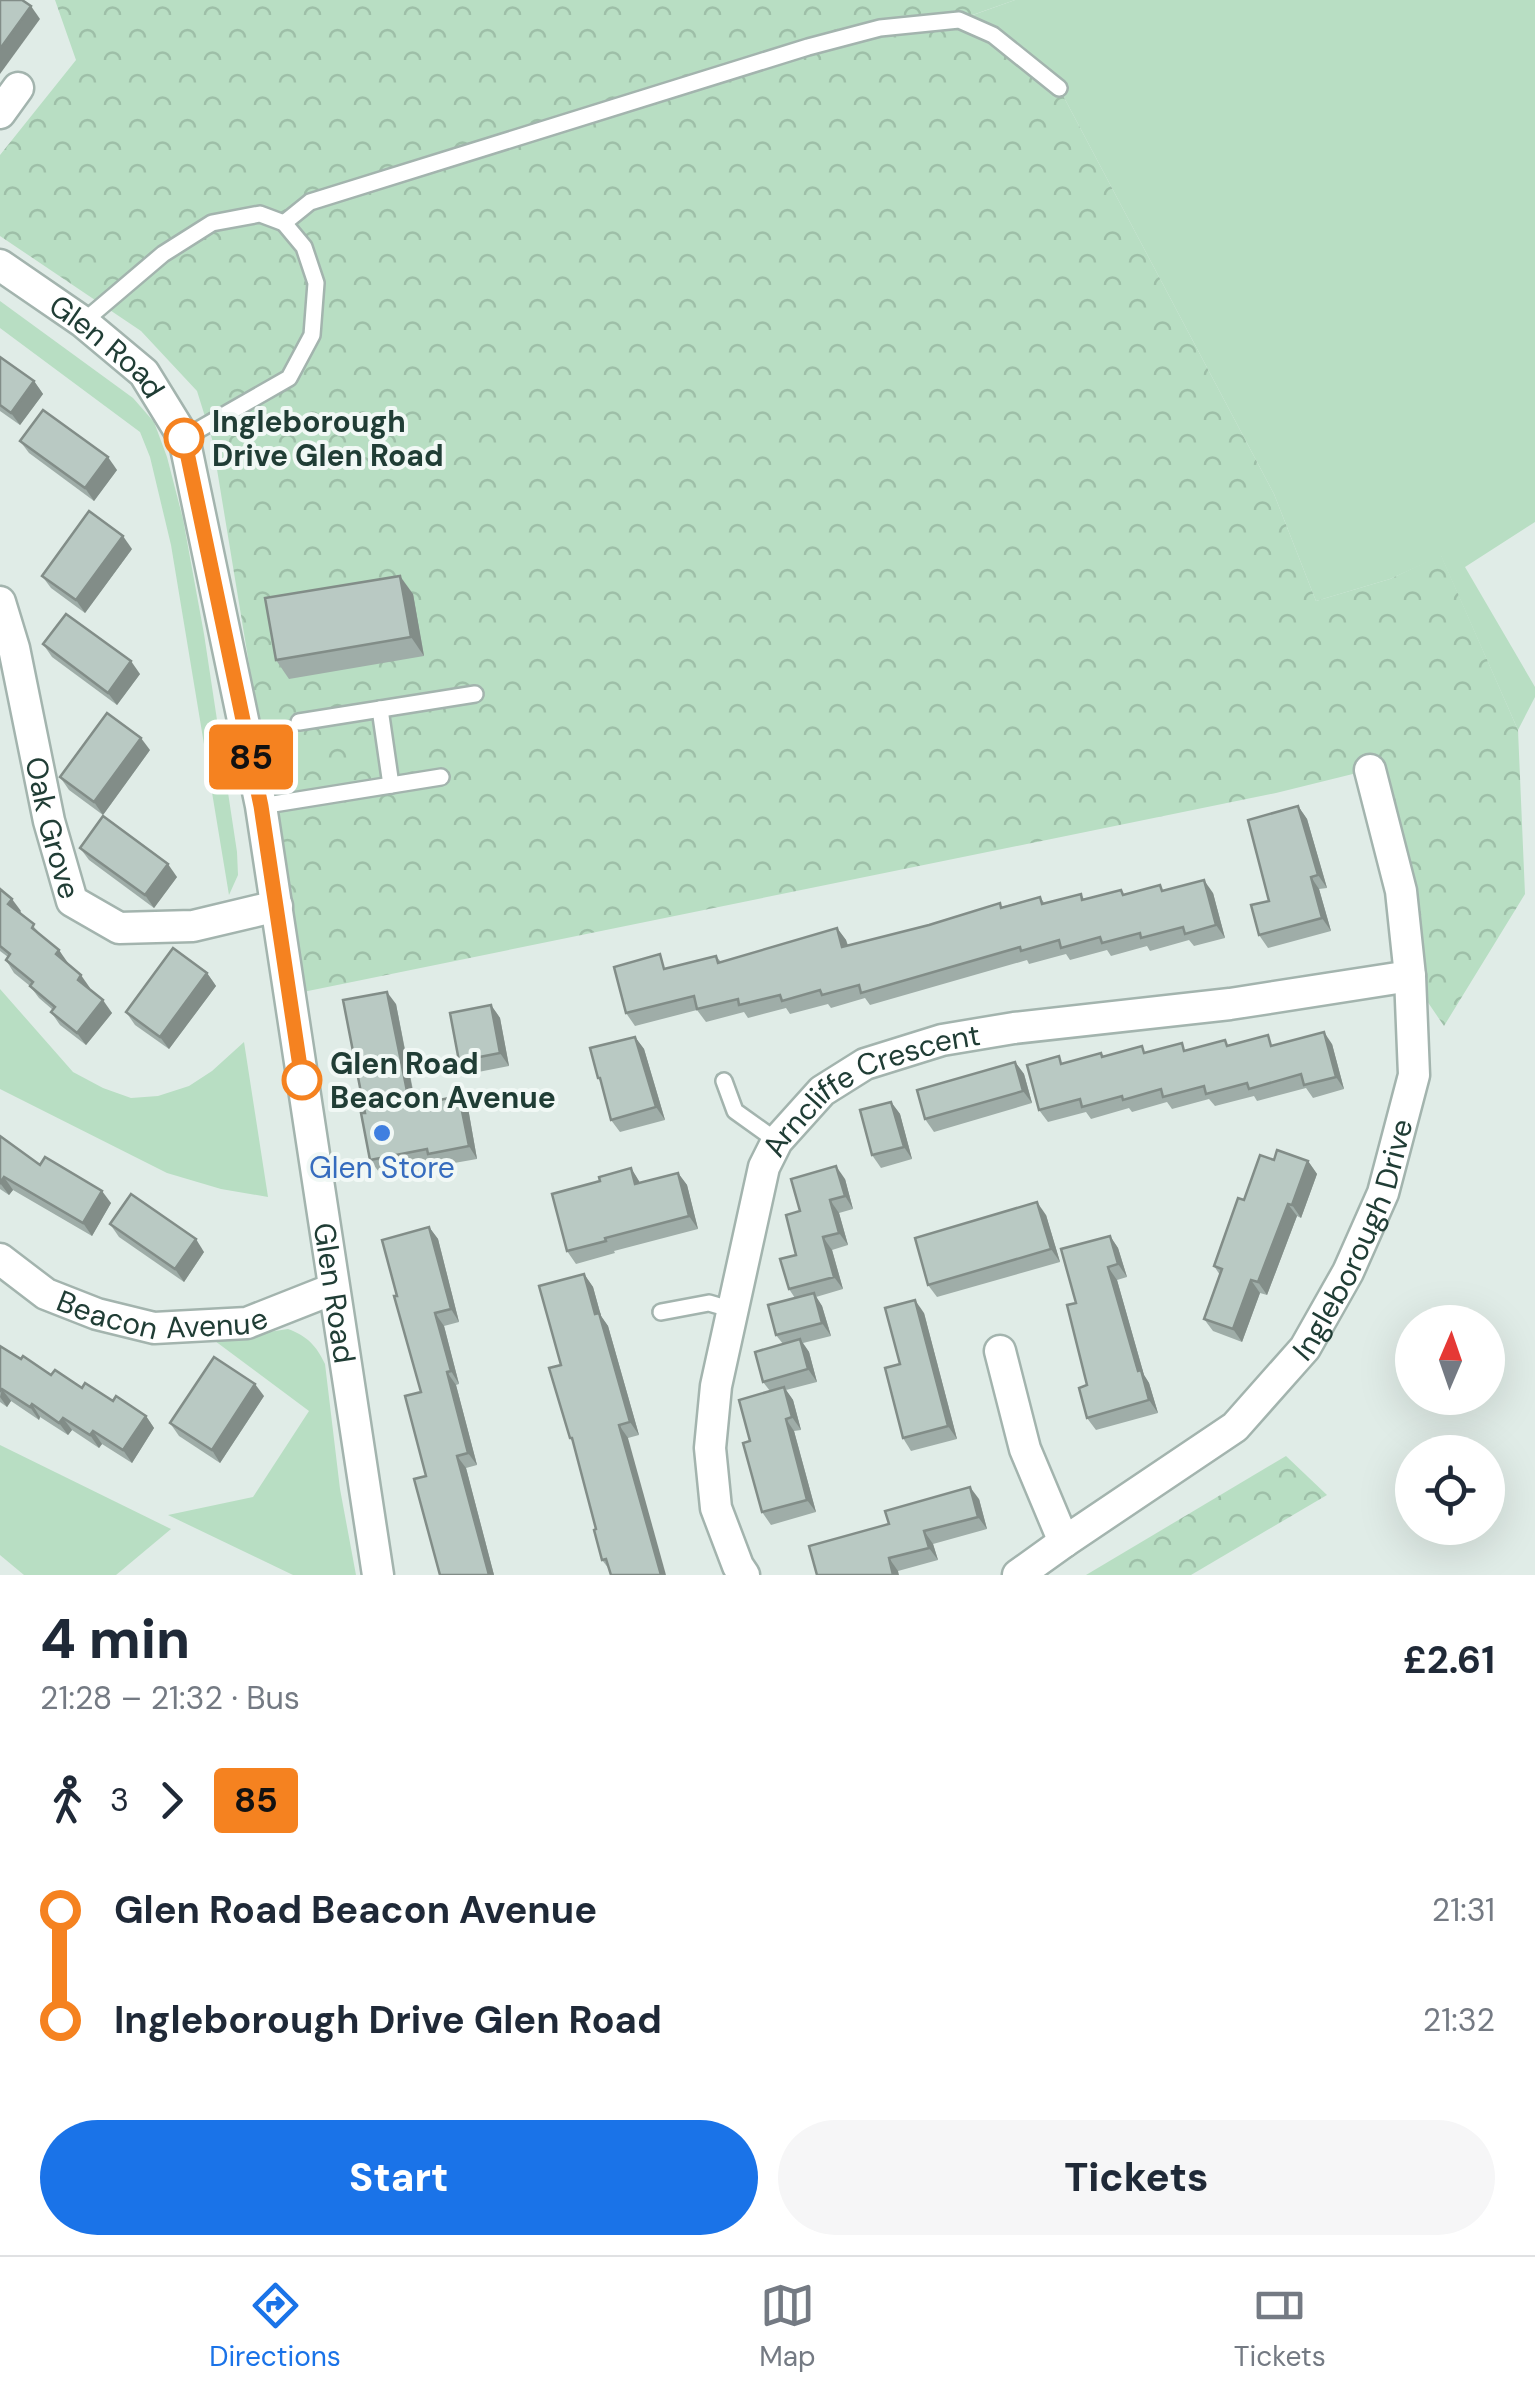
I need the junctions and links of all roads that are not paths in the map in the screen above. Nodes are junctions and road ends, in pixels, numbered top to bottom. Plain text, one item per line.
1 (18, 88) dead end
2 (1058, 88) dead end
3 (0, 113) edge
4 (284, 222) junction
5 (0, 265) edge
6 (83, 322) junction
7 (184, 438) junction
8 (0, 602) edge
9 (475, 694) dead end
10 (380, 709) junction
11 (298, 722) dead end
12 (1370, 770) dead end
13 (441, 777) dead end
14 (391, 785) junction
15 (261, 806) junction
16 (277, 906) junction
17 (1410, 976) junction
18 (724, 1081) dead end
19 (776, 1141) junction
20 (0, 1259) edge
21 (333, 1289) junction
22 (733, 1310) junction
23 (661, 1312) dead end
24 (1000, 1351) dead end
25 (1064, 1542) junction
26 (378, 1575) edge
27 (744, 1575) edge
28 (1018, 1575) edge

1 - 3 street
2 - 4 lane
4 - 6 lane
4 - 7 lane
5 - 6 street, Glen Road
6 - 7 street, Glen Road
7 - 15 street, Glen Road
8 - 16 street, Oak Grove
9 - 10 lane
10 - 11 lane
10 - 14 lane
12 - 17 street, Ingleborough Drive
13 - 14 lane
14 - 15 lane
15 - 16 street, Glen Road
16 - 21 street, Glen Road
17 - 19 street, Arncliffe Crescent
17 - 25 street, Ingleborough Drive
18 - 19 lane
19 - 22 street, Arncliffe Crescent
20 - 21 street, Beacon Avenue
21 - 26 street, Glen Road
22 - 23 lane
22 - 27 street, Arncliffe Crescent
24 - 25 street
25 - 28 street, Ingleborough Drive

